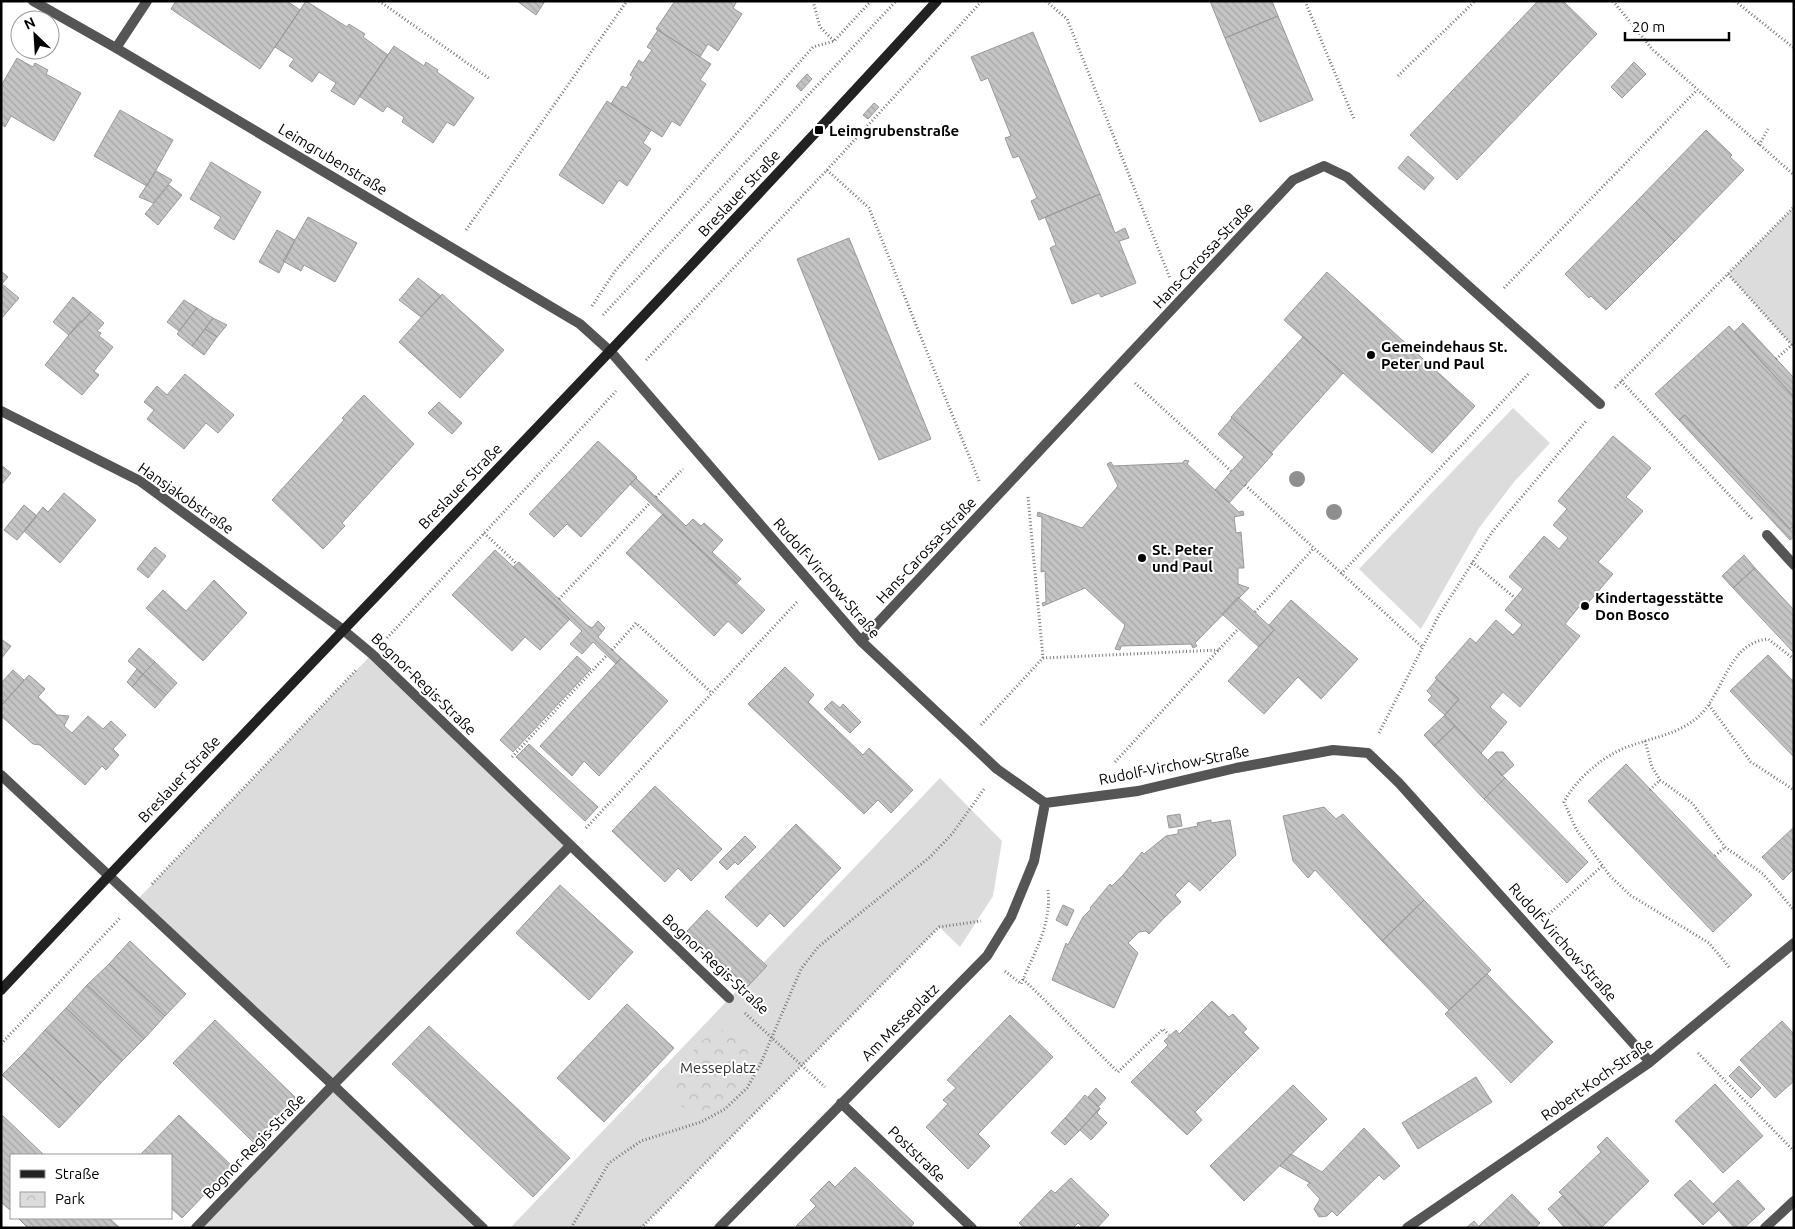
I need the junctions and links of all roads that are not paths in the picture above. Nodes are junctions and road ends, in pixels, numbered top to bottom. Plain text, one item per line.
1 (33, 1) edge
2 (147, 1) edge
3 (937, 1) edge
4 (116, 48) junction
5 (611, 352) junction
6 (1600, 404) road end
7 (1, 411) edge
8 (1767, 536) road end
9 (1794, 565) edge
10 (342, 629) junction
11 (860, 641) junction
12 (1, 775) edge
13 (1045, 803) junction
14 (570, 846) junction
15 (108, 876) junction
16 (1794, 943) edge
17 (1, 990) edge
18 (729, 998) road end
19 (1650, 1062) junction
20 (333, 1085) junction
21 (841, 1103) junction
22 (1794, 1201) edge
23 (196, 1228) edge
24 (483, 1228) edge
25 (719, 1228) edge
26 (972, 1228) edge
27 (1407, 1228) edge
28 (1765, 1228) edge

1 - 4 street, Leimgrubenstraße
2 - 4 street
3 - 5 street, Breslauer Straße
4 - 5 street, Leimgrubenstraße
5 - 10 street, Breslauer Straße
5 - 11 street, Rudolf-Virchow-Straße
6 - 11 street, Hans-Carossa-Straße
7 - 10 street, Hansjakobstraße
8 - 9 street
10 - 14 street, Bognor-Regis-Straße
10 - 15 street, Breslauer Straße
11 - 13 street, Rudolf-Virchow-Straße
12 - 15 street
13 - 19 street, Rudolf-Virchow-Straße
13 - 21 street, Am Messeplatz
14 - 18 street, Bognor-Regis-Straße
14 - 20 street, Bognor-Regis-Straße
15 - 17 street, Breslauer Straße
15 - 20 street
16 - 19 street, Robert-Koch-Straße
19 - 27 street, Robert-Koch-Straße
20 - 23 street, Bognor-Regis-Straße
20 - 24 street
21 - 25 street, Am Messeplatz
21 - 26 street, Poststraße
22 - 28 street

